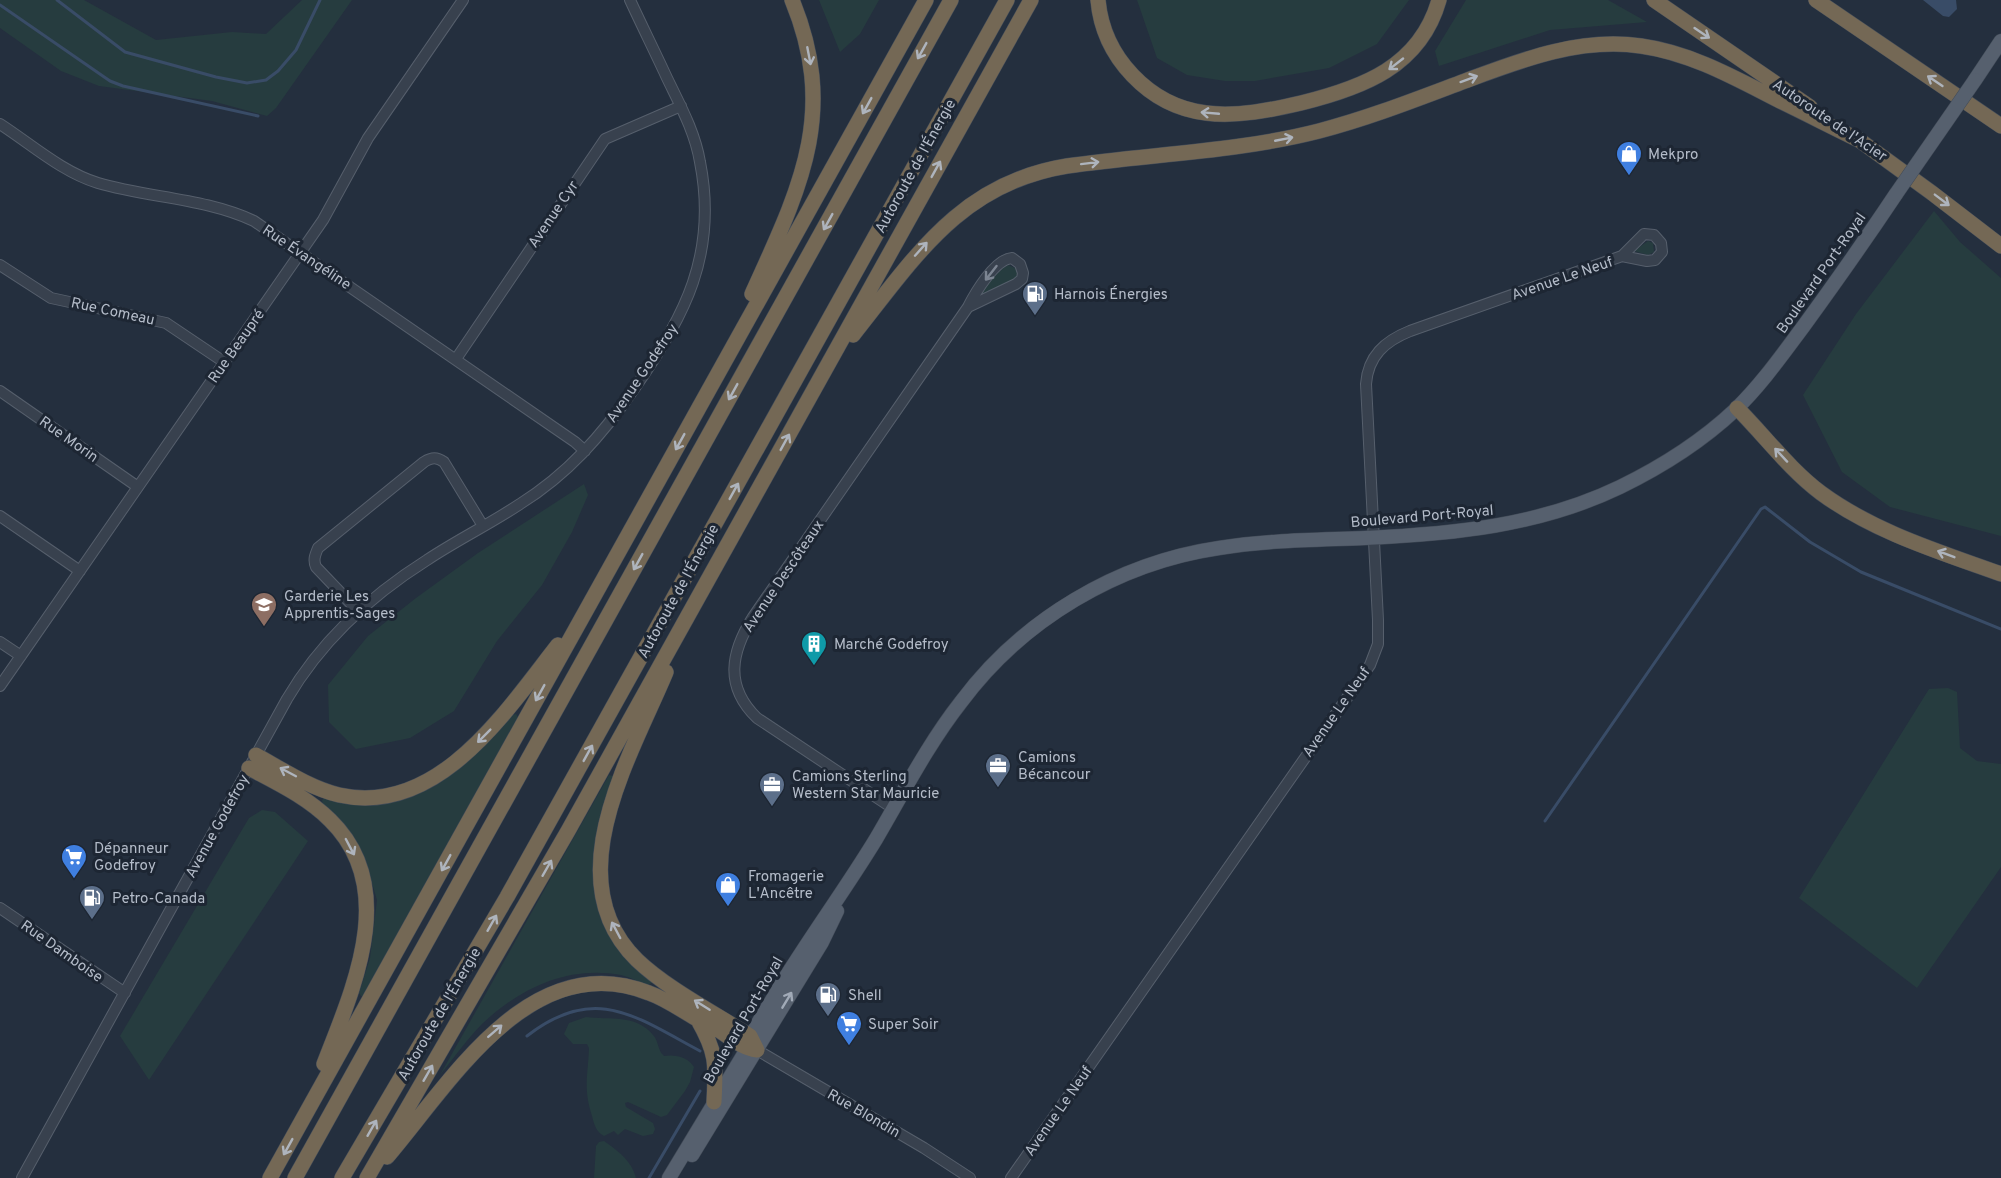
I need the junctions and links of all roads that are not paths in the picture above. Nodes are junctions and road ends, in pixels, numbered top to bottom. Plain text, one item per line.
1 (463, 0) edge
2 (630, 0) edge
3 (792, 0) edge
4 (926, 0) edge
5 (951, 0) edge
6 (1007, 0) edge
7 (1031, 0) edge
8 (1098, 0) edge
9 (1439, 0) edge
10 (1654, 0) edge
11 (1816, 0) edge
12 (1835, 0) edge
13 (2001, 41) edge
14 (1878, 43) junction
15 (681, 106) junction
16 (0, 124) edge
17 (2001, 126) edge
18 (1861, 141) junction
19 (2001, 246) edge
20 (301, 252) junction
21 (1622, 256) dead end
22 (0, 265) edge
23 (968, 307) junction
24 (456, 359) junction
25 (224, 362) junction
26 (826, 367) junction
27 (0, 391) edge
28 (708, 391) junction
29 (1737, 408) junction
30 (585, 451) junction
31 (138, 487) junction
32 (0, 516) edge
33 (483, 526) junction
34 (1374, 538) junction
35 (80, 571) junction
36 (2001, 574) edge
37 (695, 603) junction
38 (589, 605) junction
39 (358, 611) junction
40 (0, 642) edge
41 (21, 656) junction
42 (0, 686) edge
43 (253, 762) junction
44 (894, 809) junction
45 (0, 908) edge
46 (125, 993) junction
47 (698, 1020) junction
48 (751, 1045) junction
49 (714, 1102) junction
50 (305, 1116) junction
51 (22, 1178) edge
52 (270, 1178) edge
53 (295, 1178) edge
54 (342, 1178) edge
55 (369, 1178) edge
56 (669, 1178) edge
57 (677, 1178) edge
58 (970, 1178) edge
59 (1011, 1178) edge

1 - 20 street, Rue Beaupré
2 - 15 street, Avenue Godefroy
3 -> 28 highway
4 -> 28 highway
5 -> 53 highway
54 -> 6 highway, Autoroute de l'Énergie
26 -> 7 highway
9 -> 8 highway
10 -> 18 highway, Autoroute de l'Acier
11 - 14 highway
12 - 14 highway
13 - 29 main road, Boulevard Port-Royal, bridge
17 -> 14 highway
15 - 24 street, Avenue Cyr
15 - 30 street, Avenue Godefroy
16 - 20 street, Rue Évangéline
18 -> 19 highway, Autoroute de l'Acier
26 -> 18 highway
20 - 24 street, Rue Évangéline
20 - 25 street, Rue Beaupré
21 - 34 street, Avenue Le Neuf
22 - 25 street, Rue Comeau
23 -> 23 street, Avenue Descôteaux
23 - 44 street, Avenue Descôteaux
24 - 30 street, Rue Évangéline
25 - 31 street, Rue Beaupré
37 -> 26 highway
27 - 31 street, Rue Morin
28 -> 38 highway
29 - 34 main road, Boulevard Port-Royal
36 -> 29 highway
30 - 33 street, Avenue Godefroy
31 - 35 street, Rue Beaupré
32 - 35 street
33 - 39 street, Avenue Godefroy
33 - 39 street
34 - 44 main road, Boulevard Port-Royal
34 - 59 street, Avenue Le Neuf
35 - 41 street, Rue Beaupré
48 -> 37 highway
55 -> 37 highway
38 -> 43 highway
38 -> 50 highway
39 - 43 street, Avenue Godefroy
40 - 41 street
41 - 42 street, Rue Beaupré
43 - 46 street, Avenue Godefroy
43 -> 50 highway
44 - 48 main road, Boulevard Port-Royal
45 - 46 street, Rue Damboise
46 - 51 street, Avenue Godefroy
47 - 48 highway
47 - 49 highway
55 -> 47 highway
48 - 49 main road, Boulevard Port-Royal
48 - 57 main road, Boulevard Port-Royal
48 - 58 street, Rue Blondin
49 - 56 main road, Boulevard Port-Royal
50 -> 52 highway

